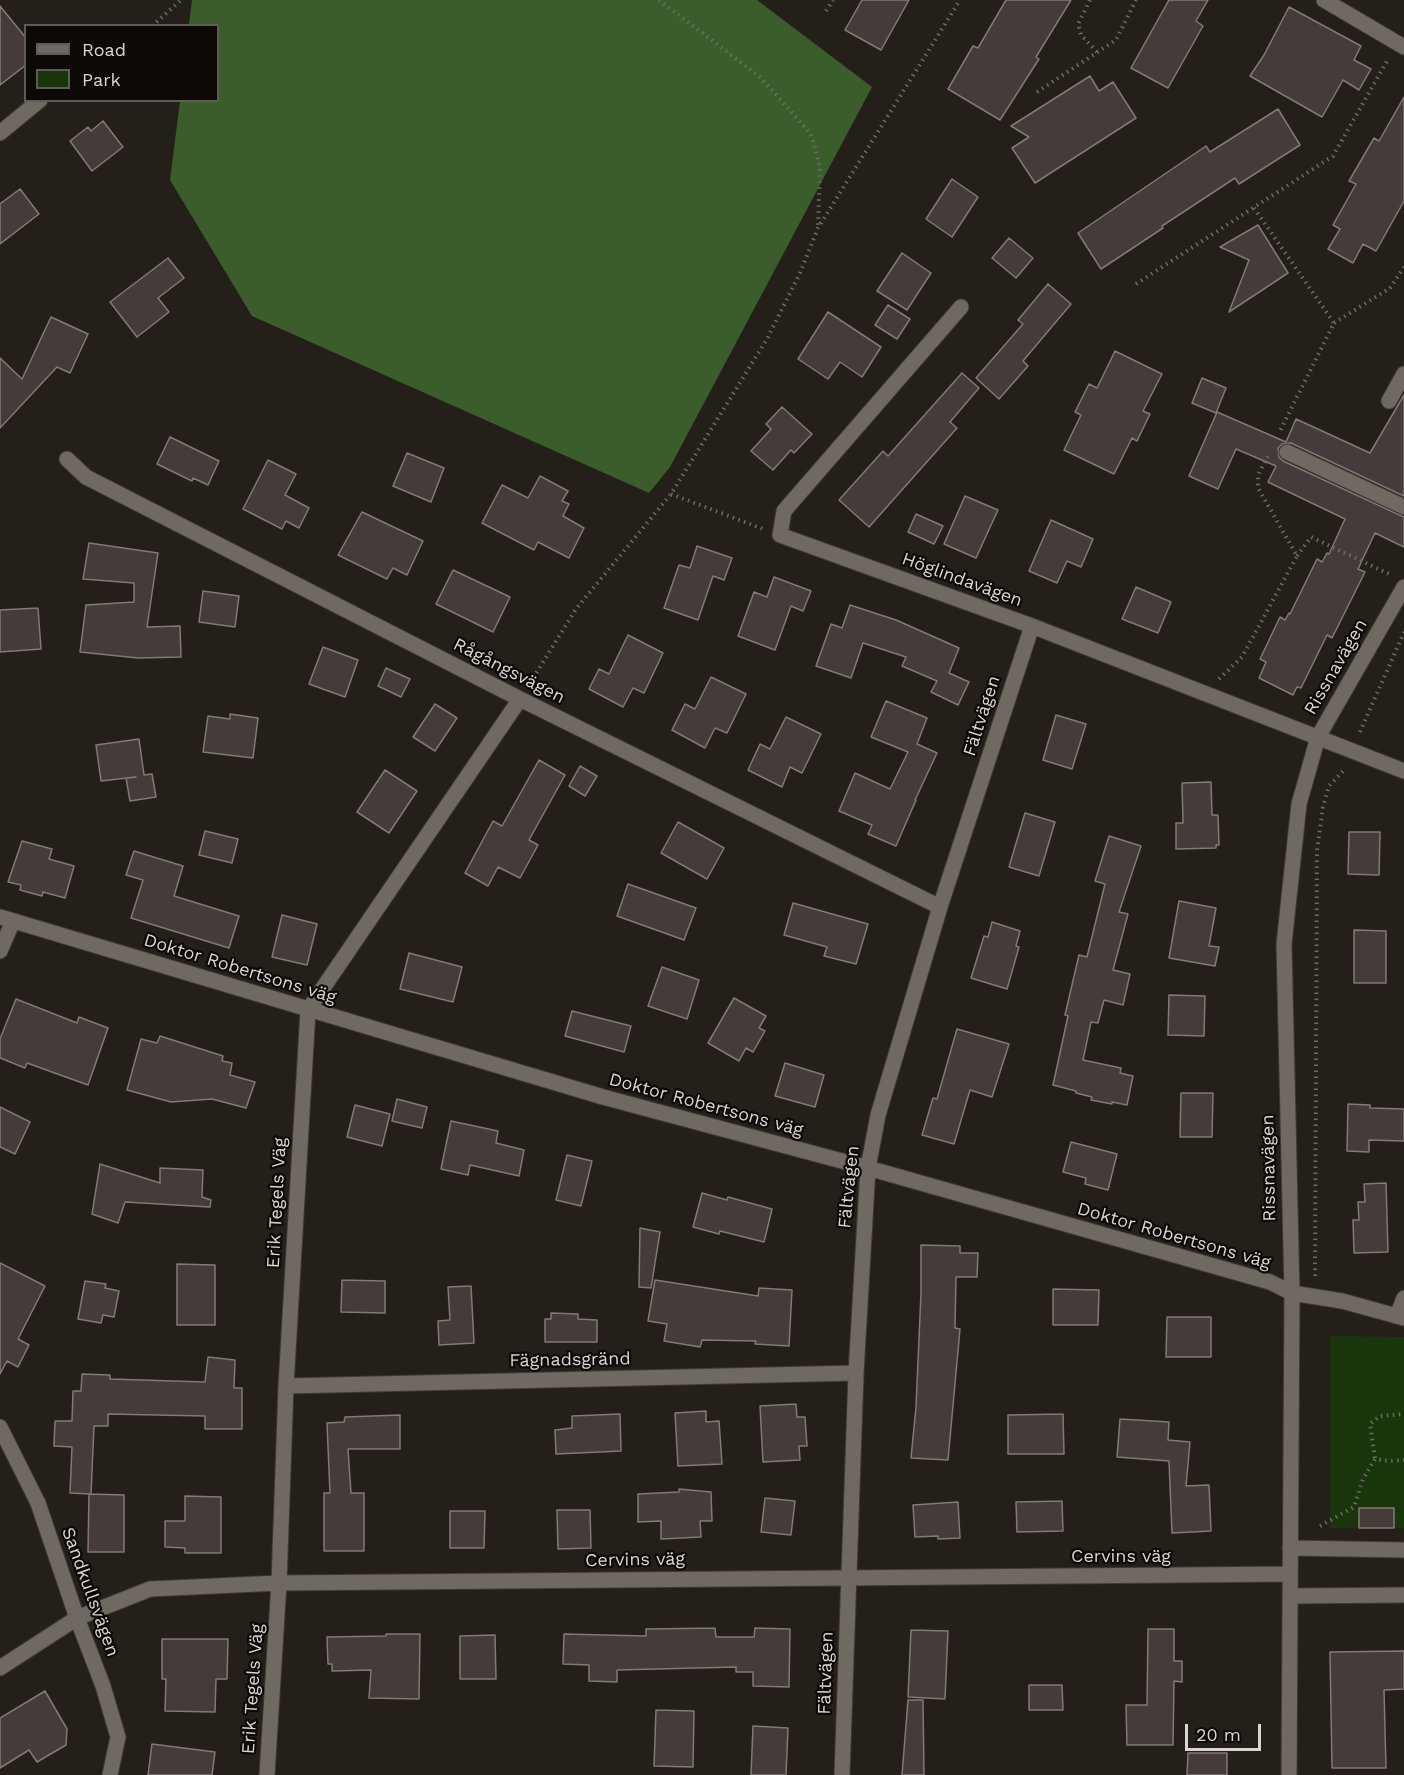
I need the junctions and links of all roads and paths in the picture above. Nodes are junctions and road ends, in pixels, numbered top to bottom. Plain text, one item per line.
1 (181, 0) edge
2 (659, 0) edge
3 (832, 0) edge
4 (960, 0) edge
5 (1090, 0) edge
6 (1136, 0) edge
7 (1324, 0) edge
8 (826, 11) dead end
9 (154, 24) edge
10 (1401, 45) edge
11 (1098, 52) junction
12 (1037, 92) dead end
13 (38, 102) edge
14 (0, 133) edge
15 (818, 228) junction
16 (1404, 267) edge
17 (1136, 284) dead end
18 (961, 306) dead end
19 (1334, 323) dead end
20 (1404, 374) edge
21 (1389, 401) dead end
22 (1287, 452) dead end
23 (67, 459) dead end
24 (671, 494) junction
25 (1404, 507) edge
26 (780, 535) junction
27 (1297, 556) dead end
28 (1399, 582) edge
29 (1032, 626) junction
30 (1404, 632) edge
31 (520, 699) junction
32 (1318, 737) junction
33 (1354, 751) junction
34 (1404, 771) edge
35 (940, 907) junction
36 (7, 919) edge
37 (0, 951) edge
38 (308, 1010) junction
39 (867, 1168) junction
40 (1292, 1293) junction
41 (1315, 1296) junction
42 (1404, 1299) edge
43 (1400, 1317) edge
44 (856, 1373) junction
45 (286, 1386) junction
46 (1404, 1414) edge
47 (0, 1427) edge
48 (1375, 1458) junction
49 (1404, 1460) edge
50 (1320, 1526) dead end
51 (1290, 1548) junction
52 (1404, 1550) edge
53 (1290, 1574) junction
54 (849, 1578) junction
55 (279, 1583) junction
56 (1404, 1595) edge
57 (1290, 1596) junction
58 (77, 1618) junction
59 (0, 1668) edge
60 (110, 1775) edge
61 (267, 1775) edge
62 (842, 1775) edge
63 (1289, 1775) edge

1 - 9 path
2 - 15 path
3 - 8 path
4 - 15 path
5 - 11 path
6 - 11 path
7 - 10 street
10 - 17 path
11 - 12 path
13 - 14 street
15 - 24 path
16 - 19 path
18 - 26 street
20 - 21 street
22 - 25 street
23 - 31 street, Rågångsvägen
24 - 26 path
24 - 31 path
26 - 29 street, Höglindavägen
27 - 28 path
28 - 32 street, Rissnavägen
29 - 32 street, Höglindavägen
29 - 35 street, Fältvägen
30 - 33 path
31 - 35 street, Rågångsvägen
31 - 38 street
32 - 33 street, Höglindavägen
32 - 40 street, Rissnavägen
33 - 34 street, Höglindavägen
33 - 41 path
35 - 39 street, Fältvägen
36 - 37 street
36 - 38 street, Doktor Robertsons väg
38 - 39 street, Doktor Robertsons väg
38 - 45 street, Erik Tegels Väg
39 - 40 street, Doktor Robertsons väg
39 - 44 street, Fältvägen
40 - 41 street, Doktor Robertsons väg
40 - 51 street, Rissnavägen
41 - 43 street, Doktor Robertsons väg
42 - 43 street
44 - 45 street, Fägnadsgränd
44 - 54 street, Fältvägen
45 - 55 street, Erik Tegels Väg
46 - 48 path
47 - 58 street, Sandkullsvägen
48 - 49 path
48 - 50 path
51 - 52 street
51 - 53 street, Rissnavägen
53 - 54 street, Cervins väg
53 - 57 street, Rissnavägen
54 - 55 street, Cervins väg
54 - 62 street, Fältvägen
55 - 58 street, Cervins väg
55 - 61 street, Erik Tegels Väg
56 - 57 street
57 - 63 street, Rissnavägen
58 - 59 street, Cervins väg
58 - 60 street, Sandkullsvägen

